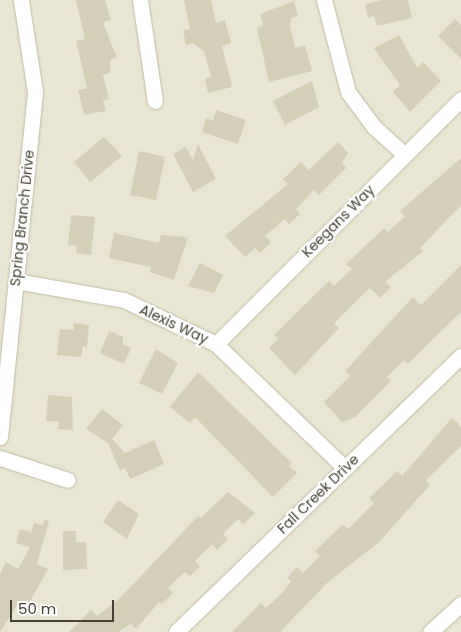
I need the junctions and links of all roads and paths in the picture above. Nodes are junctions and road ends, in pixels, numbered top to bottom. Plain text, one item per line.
1 (21, 0) edge
2 (140, 0) edge
3 (324, 0) edge
4 (461, 99) edge
5 (155, 101) dead end
6 (404, 154) junction
7 (16, 281) junction
8 (216, 344) junction
9 (461, 356) edge
10 (0, 437) edge
11 (0, 458) edge
12 (345, 468) junction
13 (68, 480) dead end
14 (461, 604) edge
15 (176, 632) edge
16 (430, 632) edge

1 - 7 street, Spring Branch Drive
2 - 5 street
3 - 6 street
4 - 6 street, Keegans Way
6 - 8 street, Keegans Way
7 - 8 street, Alexis Way
7 - 10 street, Spring Branch Drive
8 - 12 street, Alexis Way
9 - 12 street, Fall Creek Drive
11 - 13 street
12 - 15 street, Fall Creek Drive
14 - 16 street

